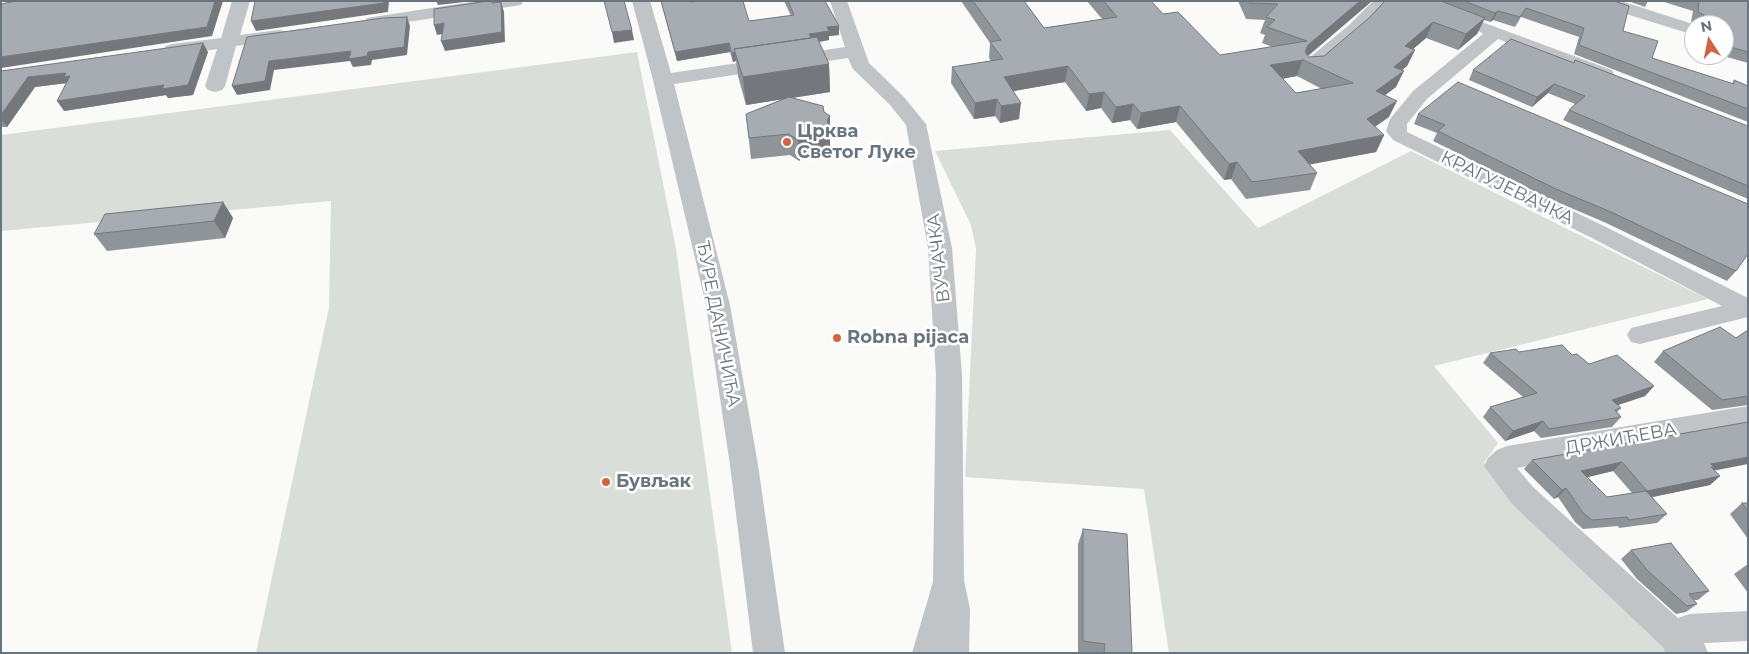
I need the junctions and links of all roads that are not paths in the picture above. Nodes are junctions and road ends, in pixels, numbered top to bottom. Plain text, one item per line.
1 (242, 1) edge
2 (515, 1) edge
3 (641, 1) edge
4 (838, 1) edge
5 (1383, 1) edge
6 (1603, 1) edge
7 (411, 9) edge
8 (1469, 22) edge
9 (354, 24) edge
10 (1684, 27) edge
11 (297, 32) edge
12 (1496, 32) junction
13 (230, 42) junction
14 (855, 51) junction
15 (154, 52) edge
16 (1310, 67) edge
17 (663, 80) junction
18 (1618, 80) edge
19 (215, 86) dead end
20 (1747, 308) edge
21 (1640, 335) dead end
22 (1748, 417) edge
23 (948, 580) junction
24 (1748, 626) edge
25 (1684, 649) edge
26 (769, 653) edge
27 (928, 653) edge
28 (953, 653) edge

1 - 13 street
2 - 7 street
3 - 17 street, ЂУРЕ ДАНИЧИЋА
4 - 14 street, ВУЧАЧКА
5 - 16 street
6 - 10 street
7 - 9 street
8 - 12 street
11 - 13 street
12 - 18 street
12 - 20 street, КРАГУЈЕВАЧКА
13 - 15 street
13 - 19 street
14 - 17 street
14 - 23 street, ВУЧАЧКА
17 - 26 street, ЂУРЕ ДАНИЧИЋА
20 - 21 street, КРАГУЈЕВАЧКА
22 - 25 street, ДРЖИЋЕВА
23 - 27 street, ВУЧАЧКА
23 - 28 street, ВУЧАЧКА
24 - 25 street

